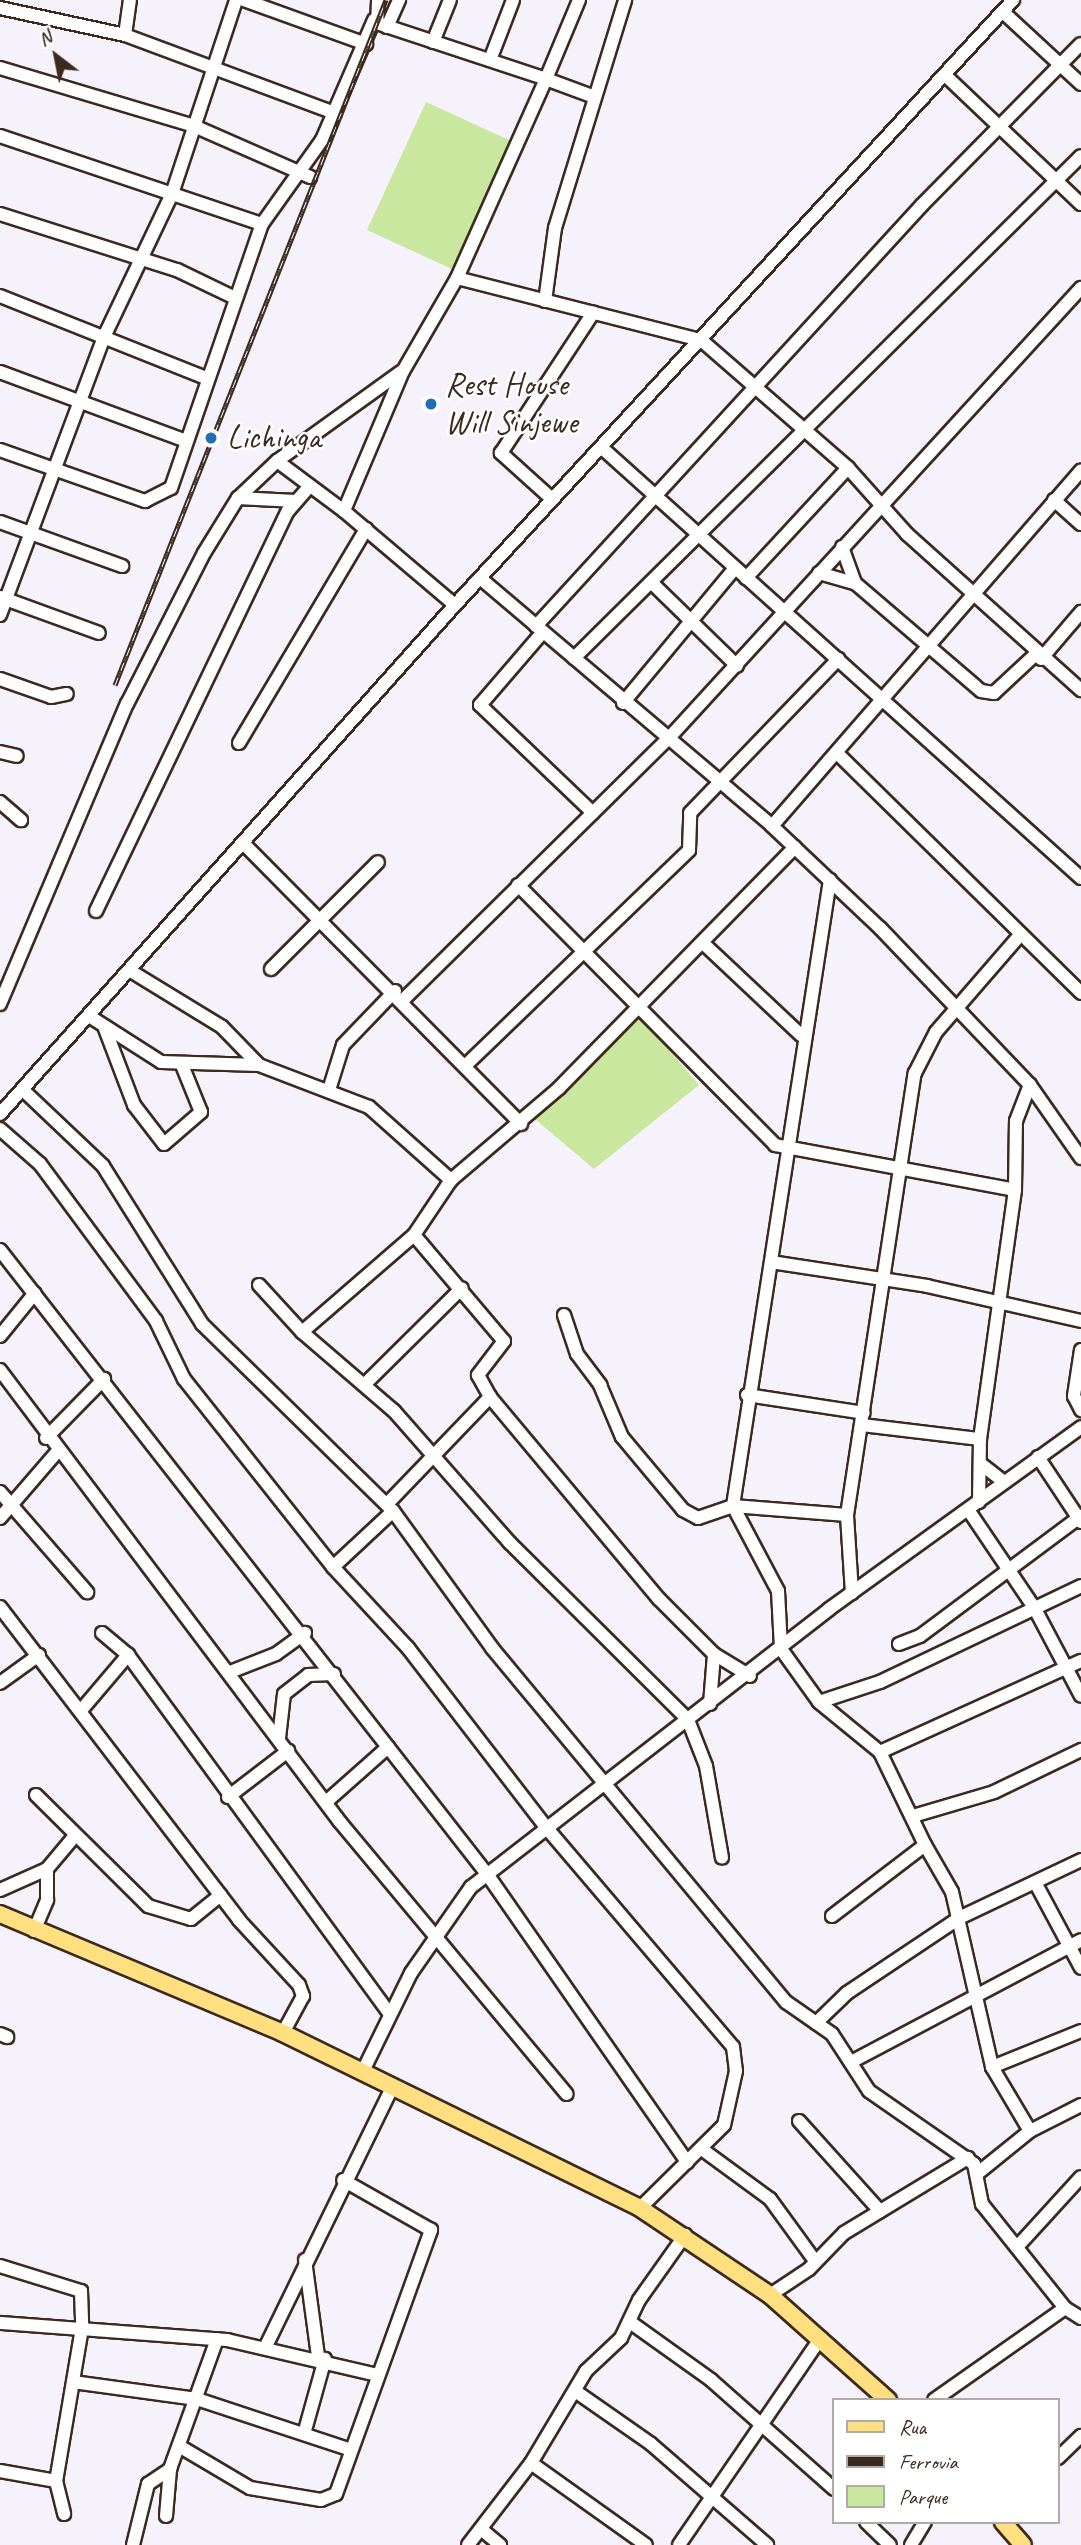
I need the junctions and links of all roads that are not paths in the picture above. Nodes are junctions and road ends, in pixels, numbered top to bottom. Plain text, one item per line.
1 (130, 0) edge
2 (236, 0) edge
3 (244, 0) edge
4 (378, 0) edge
5 (399, 0) edge
6 (450, 0) edge
7 (513, 0) edge
8 (579, 0) edge
9 (625, 0) edge
10 (1013, 0) edge
11 (43, 7) edge
12 (0, 8) edge
13 (1003, 12) junction
14 (374, 20) junction
15 (387, 27) junction
16 (125, 35) junction
17 (433, 42) junction
18 (366, 44) junction
19 (1081, 44) edge
20 (489, 60) junction
21 (1062, 64) junction
22 (0, 68) edge
23 (215, 69) junction
24 (946, 76) junction
25 (546, 79) junction
26 (1081, 84) edge
27 (592, 96) junction
28 (335, 113) junction
29 (194, 126) junction
30 (999, 129) junction
31 (0, 136) edge
32 (1081, 156) edge
33 (306, 175) junction
34 (1056, 183) junction
35 (172, 194) junction
36 (1081, 204) edge
37 (0, 214) edge
38 (262, 224) junction
39 (144, 259) junction
40 (457, 278) junction
41 (1081, 288) edge
42 (0, 296) edge
43 (233, 297) junction
44 (545, 301) junction
45 (593, 313) junction
46 (104, 337) junction
47 (701, 340) junction
48 (0, 372) edge
49 (403, 372) junction
50 (206, 378) junction
51 (755, 387) junction
52 (81, 402) junction
53 (805, 430) junction
54 (187, 441) junction
55 (601, 447) junction
56 (0, 450) edge
57 (277, 461) junction
58 (848, 468) junction
59 (1081, 470) edge
60 (57, 475) junction
61 (310, 486) junction
62 (238, 498) junction
63 (657, 498) junction
64 (552, 499) junction
65 (1054, 500) junction
66 (295, 501) junction
67 (879, 502) junction
68 (344, 510) junction
69 (0, 522) edge
70 (1081, 524) edge
71 (366, 529) junction
72 (34, 536) junction
73 (698, 536) junction
74 (842, 547) junction
75 (122, 566) dead end
76 (735, 568) junction
77 (819, 573) junction
78 (480, 578) junction
79 (746, 578) junction
80 (651, 582) junction
81 (855, 583) junction
82 (971, 592) junction
83 (3, 598) edge
84 (455, 605) junction
85 (1081, 612) edge
86 (785, 614) junction
87 (0, 615) edge
88 (688, 622) junction
89 (539, 629) junction
90 (99, 633) dead end
91 (927, 645) junction
92 (1039, 657) junction
93 (574, 658) junction
94 (838, 659) junction
95 (737, 666) junction
96 (0, 679) edge
97 (1081, 690) edge
98 (67, 694) dead end
99 (885, 697) junction
100 (623, 702) junction
101 (668, 739) junction
102 (239, 743) dead end
103 (0, 752) edge
104 (838, 754) junction
105 (17, 756) dead end
106 (720, 782) junction
107 (0, 802) edge
108 (593, 813) junction
109 (21, 820) dead end
110 (772, 826) junction
111 (244, 844) junction
112 (795, 847) junction
113 (378, 862) dead end
114 (1081, 878) edge
115 (830, 880) junction
116 (518, 885) junction
117 (96, 911) dead end
118 (321, 922) junction
119 (1020, 935) junction
120 (704, 944) junction
121 (584, 953) junction
122 (271, 969) dead end
123 (129, 970) junction
124 (1081, 993) edge
125 (400, 995) junction
126 (0, 1004) edge
127 (959, 1004) junction
128 (639, 1010) junction
129 (89, 1016) junction
130 (104, 1026) junction
131 (802, 1034) junction
132 (337, 1064) junction
133 (467, 1064) junction
134 (182, 1065) junction
135 (259, 1065) junction
136 (309, 1081) junction
137 (1030, 1084) junction
138 (23, 1090) junction
139 (329, 1090) junction
140 (0, 1114) edge
141 (521, 1124) junction
142 (0, 1129) edge
143 (789, 1148) junction
144 (1081, 1158) edge
145 (904, 1169) junction
146 (452, 1181) junction
147 (1015, 1190) junction
148 (414, 1235) junction
149 (0, 1250) edge
150 (771, 1262) junction
151 (879, 1278) junction
152 (259, 1285) dead end
153 (463, 1288) junction
154 (35, 1293) junction
155 (1000, 1305) junction
156 (564, 1315) dead end
157 (1081, 1321) edge
158 (302, 1332) junction
159 (0, 1336) edge
160 (1081, 1350) edge
161 (0, 1370) edge
162 (104, 1379) junction
163 (365, 1384) junction
164 (747, 1395) junction
165 (490, 1397) junction
166 (1081, 1410) edge
167 (863, 1419) junction
168 (1081, 1427) edge
169 (46, 1438) junction
170 (980, 1439) junction
171 (57, 1452) junction
172 (434, 1453) junction
173 (1038, 1457) junction
174 (981, 1464) junction
175 (1003, 1480) junction
176 (0, 1492) edge
177 (979, 1502) junction
178 (10, 1506) junction
179 (733, 1506) junction
180 (390, 1508) junction
181 (969, 1511) junction
182 (847, 1515) junction
183 (0, 1518) edge
184 (1080, 1518) edge
185 (1007, 1566) junction
186 (333, 1567) junction
187 (1081, 1586) edge
188 (87, 1592) dead end
189 (852, 1593) junction
190 (0, 1607) edge
191 (1035, 1609) junction
192 (102, 1633) dead end
193 (305, 1633) junction
194 (899, 1644) dead end
195 (781, 1649) junction
196 (39, 1654) junction
197 (713, 1654) junction
198 (128, 1655) junction
199 (1081, 1661) edge
200 (1065, 1669) junction
201 (230, 1672) junction
202 (334, 1674) junction
203 (750, 1676) junction
204 (0, 1683) edge
205 (1081, 1696) edge
206 (819, 1702) junction
207 (710, 1704) junction
208 (83, 1708) junction
209 (688, 1720) junction
210 (279, 1738) junction
211 (388, 1747) junction
212 (1081, 1750) edge
213 (288, 1751) junction
214 (880, 1752) junction
215 (601, 1784) junction
216 (36, 1795) dead end
217 (228, 1797) junction
218 (326, 1802) junction
219 (913, 1816) junction
220 (545, 1826) junction
221 (73, 1838) junction
222 (925, 1845) junction
223 (722, 1857) dead end
224 (1081, 1860) edge
225 (47, 1869) junction
226 (487, 1874) junction
227 (1036, 1884) junction
228 (0, 1890) edge
229 (221, 1895) junction
230 (0, 1914) edge
231 (832, 1916) dead end
232 (959, 1917) junction
233 (34, 1931) junction
234 (434, 1935) junction
235 (1075, 1943) edge
236 (1081, 1968) edge
237 (974, 1995) junction
238 (390, 2014) junction
239 (816, 2023) junction
240 (1081, 2031) edge
241 (283, 2033) junction
242 (851, 2062) junction
243 (992, 2067) junction
244 (362, 2073) junction
245 (392, 2088) junction
246 (567, 2094) dead end
247 (1081, 2105) edge
248 (799, 2121) dead end
249 (1030, 2131) junction
250 (703, 2150) junction
251 (968, 2158) junction
252 (687, 2162) junction
253 (978, 2173) junction
254 (1081, 2177) edge
255 (343, 2180) junction
256 (640, 2208) junction
257 (880, 2211) junction
258 (685, 2235) junction
259 (1018, 2246) junction
260 (305, 2258) junction
261 (814, 2261) junction
262 (0, 2266) edge
263 (770, 2295) junction
264 (1065, 2308) junction
265 (1081, 2318) edge
266 (630, 2322) junction
267 (0, 2323) edge
268 (82, 2328) junction
269 (821, 2338) junction
270 (217, 2339) junction
271 (265, 2346) junction
272 (322, 2357) junction
273 (378, 2375) junction
274 (73, 2382) junction
275 (578, 2393) junction
276 (886, 2398) edge
277 (937, 2398) edge
278 (197, 2399) junction
279 (762, 2423) junction
280 (304, 2434) junction
281 (1081, 2437) edge
282 (179, 2446) junction
283 (348, 2449) junction
284 (1060, 2456) edge
285 (531, 2463) junction
286 (170, 2469) junction
287 (0, 2471) edge
288 (55, 2481) junction
289 (832, 2487) edge
290 (713, 2496) junction
291 (64, 2514) dead end
292 (166, 2516) dead end
293 (868, 2524) edge
294 (924, 2524) edge
295 (1005, 2524) edge
296 (481, 2529) junction
297 (133, 2545) edge
298 (468, 2545) edge
299 (500, 2545) edge
300 (646, 2545) edge
301 (679, 2545) edge
302 (767, 2545) edge
303 (890, 2545) edge
304 (911, 2545) edge
305 (1023, 2545) edge

1 - 16 street
2 - 23 street
3 - 18 street
4 - 14 street
5 - 15 street
6 - 17 street
7 - 20 street
8 - 25 street
9 - 27 street
10 - 13 street
11 - 12 street
11 - 16 street
13 - 21 street
13 - 24 street
14 - 15 street
14 - 18 street
15 - 17 street
16 - 23 street
17 - 20 street
18 - 28 street
19 - 21 street
20 - 25 street
21 - 26 street
21 - 30 street
22 - 29 street
23 - 28 street
23 - 29 street
24 - 30 street
24 - 47 street
25 - 27 street
25 - 40 street
27 - 44 street
28 - 33 street
29 - 33 street
29 - 35 street
30 - 34 street
30 - 51 street
31 - 35 street
32 - 34 street
33 - 38 street
34 - 36 street
34 - 53 street
35 - 38 street
35 - 39 street
37 - 39 street
38 - 43 street
39 - 43 street
39 - 46 street
40 - 44 street
40 - 49 street
41 - 67 street
42 - 46 street
43 - 50 street
44 - 45 street
45 - 47 street
45 - 64 street
46 - 50 street
46 - 52 street
47 - 51 street
47 - 55 street
48 - 52 street
49 - 57 street
49 - 68 street
50 - 54 street
51 - 53 street
51 - 63 street
52 - 54 street
52 - 60 street
53 - 58 street
53 - 73 street
54 - 60 street
55 - 63 street
55 - 64 street
56 - 60 street
57 - 61 street
57 - 62 street
58 - 67 street
58 - 79 street
59 - 65 street
60 - 72 street
61 - 66 street
61 - 68 street
62 - 66 street
62 - 126 street
63 - 73 street
63 - 89 street
64 - 78 street
65 - 70 street
65 - 82 street
66 - 117 street
67 - 74 street
67 - 82 street
68 - 71 street
69 - 72 street
71 - 84 street
71 - 102 street
72 - 75 street
72 - 83 street
73 - 76 street
73 - 80 street
74 - 77 street
74 - 81 street
76 - 79 street
76 - 88 street
77 - 81 street
77 - 86 street
78 - 84 street
78 - 89 street
79 - 86 street
80 - 88 street
80 - 93 street
81 - 91 street
82 - 91 street
82 - 92 street
83 - 87 street
83 - 90 street
84 - 111 street
85 - 92 street
86 - 94 street
86 - 95 street
88 - 95 street
88 - 100 street
89 - 93 street
89 - 108 street
91 - 92 street
91 - 99 street
92 - 97 street
93 - 100 street
94 - 99 street
94 - 106 street
95 - 101 street
96 - 98 street
99 - 104 street
99 - 114 street
100 - 101 street
101 - 106 street
101 - 108 street
103 - 105 street
104 - 110 street
104 - 119 street
106 - 110 street
106 - 121 street
107 - 109 street
108 - 116 street
110 - 112 street
111 - 118 street
111 - 123 street
112 - 115 street
112 - 120 street
113 - 118 street
115 - 127 street
115 - 131 street
116 - 121 street
116 - 125 street
118 - 122 street
118 - 125 street
119 - 124 street
119 - 127 street
120 - 128 street
120 - 131 street
121 - 128 street
121 - 133 street
123 - 129 street
123 - 135 street
125 - 132 street
125 - 133 street
127 - 137 street
127 - 145 street
128 - 141 street
128 - 143 street
129 - 130 street
129 - 138 street
130 - 134 street
130 - 134 street
131 - 143 street
132 - 136 street
132 - 139 street
133 - 141 street
134 - 135 street
135 - 136 street
136 - 139 street
137 - 144 street
137 - 147 street
138 - 140 street
138 - 180 street
139 - 146 street
141 - 146 street
142 - 186 street
143 - 145 street
143 - 150 street
145 - 147 street
145 - 151 street
146 - 148 street
147 - 155 street
148 - 153 street
148 - 158 street
149 - 154 street
150 - 151 street
150 - 164 street
151 - 155 street
151 - 167 street
152 - 158 street
153 - 163 street
153 - 165 street
154 - 159 street
154 - 162 street
155 - 157 street
155 - 170 street
156 - 179 street
158 - 163 street
160 - 166 street
161 - 169 street
162 - 169 street
162 - 193 street
163 - 172 street
164 - 167 street
164 - 179 street
165 - 172 street
165 - 197 street
167 - 170 street
167 - 182 street
168 - 173 street
169 - 171 street
170 - 174 street
171 - 178 street
171 - 201 street
172 - 180 street
172 - 209 street
173 - 175 street
173 - 184 street
174 - 175 street
174 - 177 street
175 - 177 street
176 - 178 street
177 - 181 street
178 - 183 street
178 - 188 street
179 - 182 street
179 - 195 street
180 - 186 street
180 - 215 street
181 - 185 street
181 - 189 street
182 - 189 street
184 - 185 street
185 - 191 street
185 - 194 street
186 - 220 street
187 - 191 street
189 - 195 street
190 - 196 street
191 - 200 street
191 - 206 street
192 - 198 street
193 - 201 street
193 - 202 street
195 - 203 street
195 - 206 street
196 - 204 street
196 - 208 street
197 - 203 street
197 - 207 street
198 - 208 street
198 - 217 street
199 - 200 street
200 - 205 street
200 - 214 street
201 - 210 street
202 - 210 street
202 - 211 street
203 - 207 street
206 - 214 street
207 - 209 street
208 - 229 street
209 - 215 street
209 - 223 street
210 - 213 street
211 - 218 street
211 - 226 street
212 - 219 street
213 - 217 street
213 - 218 street
214 - 219 street
215 - 220 street
215 - 239 street
216 - 221 street
217 - 238 street
218 - 234 street
219 - 222 street
220 - 226 street
220 - 250 street
221 - 225 street
221 - 229 street
222 - 231 street
222 - 232 street
224 - 227 street
225 - 228 street
225 - 233 street
226 - 234 street
226 - 252 street
227 - 232 street
227 - 235 street
229 - 241 street
230 - 233 main road
232 - 237 street
232 - 239 street
233 - 241 main road
234 - 238 street
234 - 246 street
235 - 236 street
235 - 237 street
237 - 242 street
237 - 243 street
238 - 244 street
239 - 242 street
240 - 243 street
241 - 244 main road
242 - 251 street
243 - 249 street
244 - 245 main road
245 - 255 street
245 - 256 main road
247 - 249 street
248 - 257 street
249 - 253 street
250 - 252 street
250 - 261 street
251 - 253 street
251 - 257 street
252 - 256 street
253 - 259 street
254 - 259 street
255 - 260 street
255 - 273 street
256 - 258 main road
257 - 261 street
258 - 263 main road
258 - 266 street
259 - 264 street
260 - 271 street
260 - 272 street
261 - 263 street
262 - 268 street
263 - 269 main road
264 - 265 street
264 - 277 street
266 - 275 street
266 - 279 street
267 - 268 street
268 - 270 street
268 - 274 street
269 - 276 main road
269 - 279 street
270 - 271 street
270 - 278 street
271 - 272 street
272 - 273 street
272 - 280 street
273 - 283 street
274 - 278 street
274 - 288 street
275 - 285 street
275 - 290 street
278 - 280 street
278 - 282 street
279 - 289 street
279 - 290 street
280 - 283 street
281 - 284 street
282 - 283 street
282 - 286 street
285 - 296 street
285 - 300 street
286 - 292 street
286 - 297 street
287 - 288 street
288 - 291 street
290 - 301 street
290 - 302 street
293 - 303 street
294 - 304 street
295 - 305 main road
296 - 298 street
296 - 299 street

